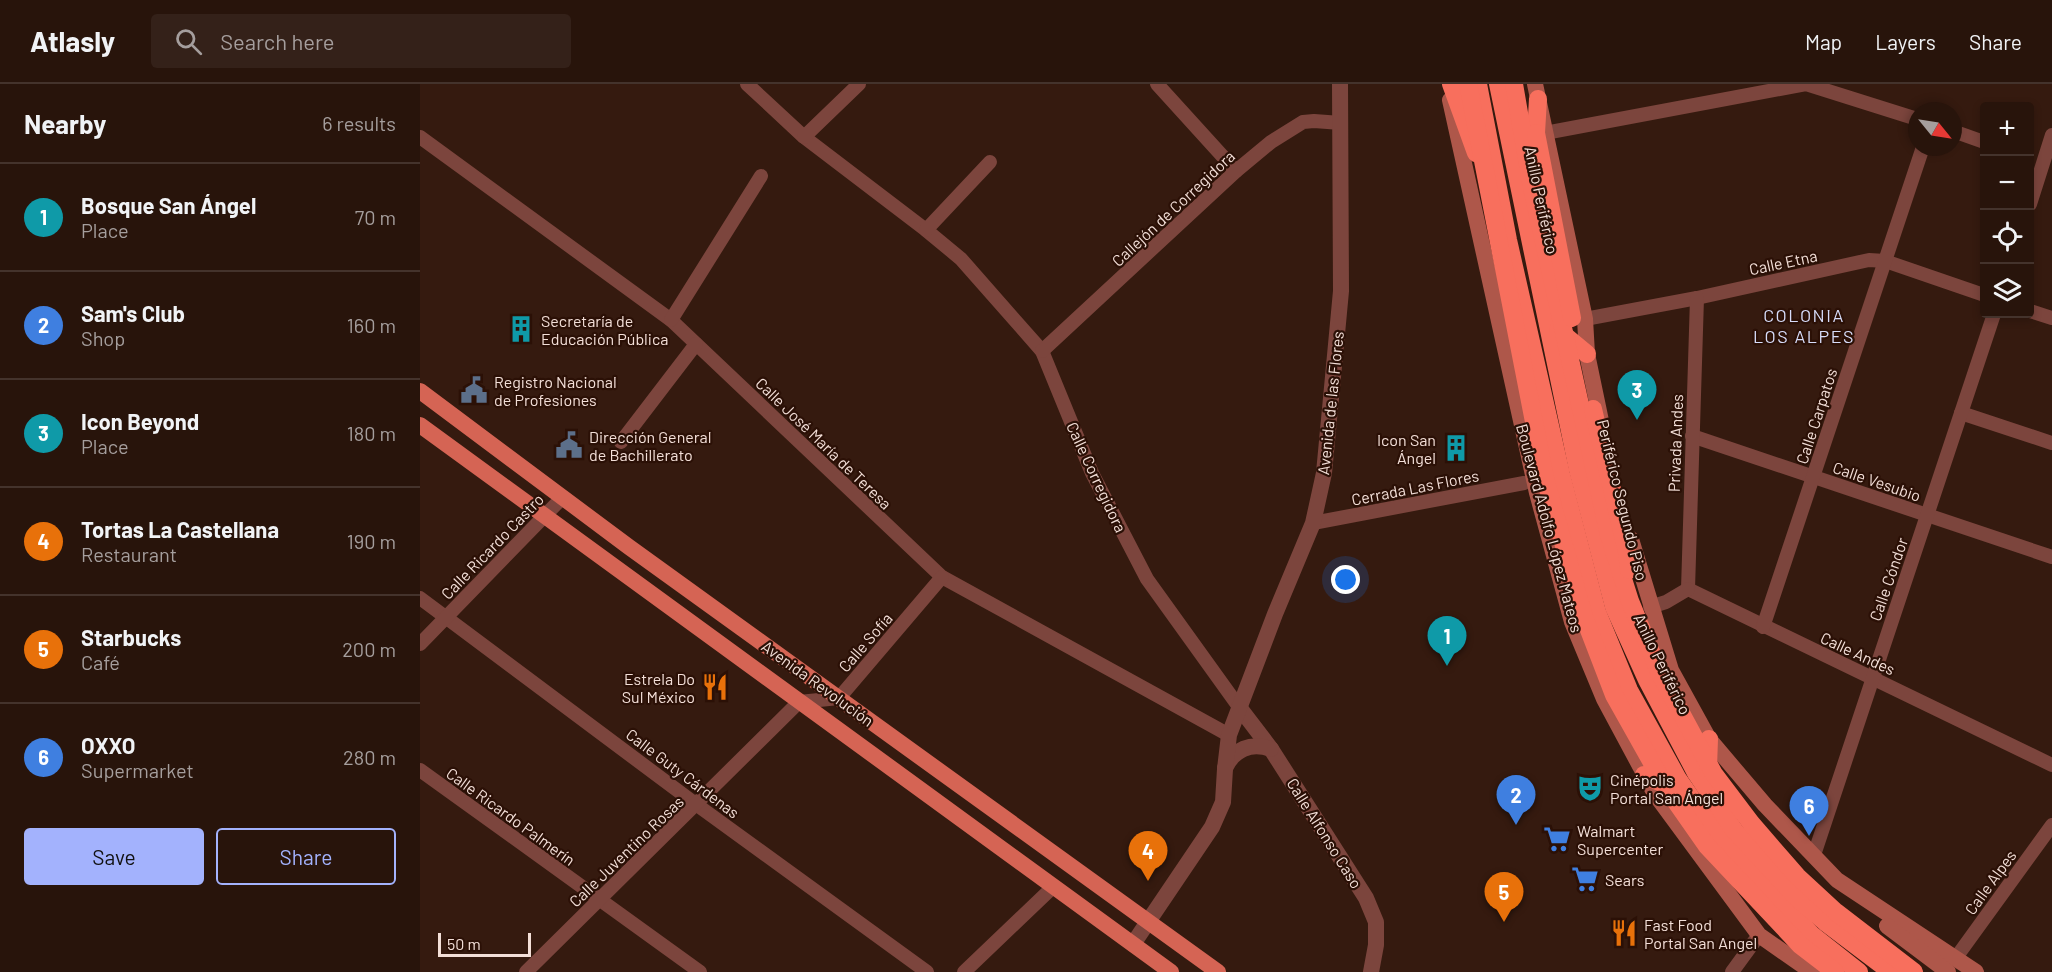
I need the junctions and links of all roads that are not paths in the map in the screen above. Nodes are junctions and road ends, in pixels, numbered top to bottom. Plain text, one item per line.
1 (747, 84) edge
2 (859, 84) edge
3 (1157, 84) edge
4 (1340, 84) edge
5 (1449, 84) edge
6 (1468, 84) edge
7 (1479, 84) edge
8 (1498, 84) edge
9 (1514, 84) edge
10 (1536, 91) edge
11 (1908, 116) edge
12 (1341, 123) junction
13 (1541, 133) junction
14 (1962, 134) edge
15 (2052, 135) edge
16 (420, 137) edge
17 (804, 137) junction
18 (1980, 141) edge
19 (1920, 156) edge
20 (990, 162) dead end
21 (2048, 163) edge
22 (1236, 171) junction
23 (761, 176) dead end
24 (2034, 195) edge
25 (926, 230) junction
26 (1509, 240) junction
27 (1885, 261) junction
28 (1980, 294) edge
29 (1697, 297) junction
30 (2034, 311) edge
31 (1993, 318) edge
32 (2052, 318) edge
33 (1585, 319) junction
34 (671, 320) junction
35 (1547, 321) junction
36 (696, 344) junction
37 (1042, 351) junction
38 (1587, 354) junction
39 (420, 390) edge
40 (1960, 413) junction
41 (420, 425) edge
42 (1692, 436) junction
43 (621, 442) dead end
44 (2052, 443) edge
45 (1813, 478) junction
46 (1524, 483) dead end
47 (563, 497) junction
48 (545, 516) junction
49 (1928, 516) junction
50 (1313, 523) junction
51 (2052, 557) edge
52 (942, 577) junction
53 (1688, 590) junction
54 (420, 598) edge
55 (1630, 601) junction
56 (1650, 607) junction
57 (447, 617) junction
58 (1763, 627) junction
59 (420, 644) edge
60 (1872, 677) junction
61 (839, 698) junction
62 (799, 702) junction
63 (1239, 706) junction
64 (1255, 728) junction
65 (1229, 735) junction
66 (1709, 739) junction
67 (1271, 749) junction
68 (2052, 765) edge
69 (1225, 769) junction
70 (420, 770) edge
71 (1644, 775) junction
72 (1708, 791) junction
73 (1690, 796) junction
74 (697, 805) junction
75 (2052, 825) edge
76 (1814, 855) junction
77 (1053, 887) junction
78 (599, 900) junction
79 (1149, 921) junction
80 (1759, 935) junction
81 (1133, 944) junction
82 (1952, 965) edge
83 (526, 972) edge
84 (700, 972) edge
85 (927, 972) edge
86 (964, 972) edge
87 (1171, 972) edge
88 (1218, 972) edge
89 (1371, 972) edge
90 (1732, 972) edge
91 (1812, 972) edge
92 (1835, 972) edge
93 (1858, 972) edge
94 (1891, 972) edge
95 (1914, 972) edge
96 (1976, 972) edge

1 - 17 street, Calle Corregidora
2 - 17 street
3 - 22 street
4 - 12 street, Avenida de las Flores
5 - 26 highway
5 - 71 main road, Boulevard Adolfo López Mateos
6 - 92 highway, bridge
7 - 26 highway
8 - 35 highway, Anillo Periférico
9 - 55 highway, Periférico Segundo Piso, bridge
10 - 13 highway
11 - 13 street
12 - 22 street, Callejón de Corregidora
12 - 50 street, Avenida de las Flores
13 - 33 main road
13 - 55 highway, bridge
14 - 18 street
15 - 21 street
16 - 34 street, Calle José María de Teresa
17 - 25 street, Calle Corregidora
19 - 27 street, Calle Carpatos
20 - 25 street
21 - 24 street
22 - 37 street, Callejón de Corregidora
23 - 34 street
25 - 37 street, Calle Corregidora
26 - 73 highway
27 - 28 street, Calle Etna
27 - 29 street, Calle Etna
27 - 45 street, Calle Carpatos
29 - 33 street, Calle Etna
29 - 42 street, Privada Andes
30 - 32 street
31 - 40 street, Calle Cóndor
33 - 38 main road
34 - 36 street, Calle José María de Teresa
35 - 38 highway
35 - 72 highway, Anillo Periférico
36 - 43 street
36 - 52 street, Calle José María de Teresa
37 - 63 street, Calle Corregidora
38 - 56 main road
39 - 47 main road, Avenida Revolución
40 - 44 street
40 - 49 street, Calle Cóndor
41 - 48 main road, Avenida Revolución
42 - 45 street, Calle Vesubio
42 - 53 street, Privada Andes
45 - 49 street, Calle Vesubio
45 - 58 street, Calle Carpatos
46 - 50 street, Cerrada Las Flores
47 - 48 street, Calle Ricardo Castro
47 - 61 main road, Avenida Revolución
48 - 57 street, Calle Ricardo Castro
48 - 62 main road, Avenida Revolución
49 - 51 street, Calle Vesubio
49 - 60 street, Calle Cóndor
50 - 63 street, Avenida de las Flores
52 - 61 street, Calle Sofía
52 - 65 street, Calle José María de Teresa
53 - 56 street
53 - 58 street, Calle Andes
54 - 57 street, Calle Guty Cárdenas
55 - 95 highway, Periférico Segundo Piso, bridge
56 - 66 main road
57 - 59 street, Calle Ricardo Castro
57 - 74 street, Calle Guty Cárdenas
58 - 60 street, Calle Andes
60 - 68 street, Calle Andes
60 - 76 street, Calle Cóndor
61 - 62 street, Calle Sofía
61 - 79 main road, Avenida Revolución
62 - 74 street, Calle Juventino Rosas
62 - 77 main road, Avenida Revolución
63 - 64 street, Calle Alfonso Caso
63 - 65 street
64 - 65 street
64 - 67 street, Calle Alfonso Caso
65 - 69 street
66 - 72 highway
66 - 76 main road
67 - 69 street
67 - 89 street, Calle Alfonso Caso
69 - 79 street
70 - 78 street, Calle Ricardo Palmerín
71 - 73 highway
71 - 80 main road, Boulevard Adolfo López Mateos
72 - 94 highway, Anillo Periférico
73 - 93 highway
74 - 78 street, Calle Juventino Rosas
74 - 85 street, Calle Guty Cárdenas
75 - 82 street, Calle Alpes
76 - 82 main road
77 - 81 main road, Avenida Revolución
77 - 86 street
78 - 83 street, Calle Juventino Rosas
78 - 84 street, Calle Ricardo Palmerín
79 - 81 street
79 - 88 main road, Avenida Revolución
80 - 90 street
80 - 91 main road, Boulevard Adolfo López Mateos
81 - 87 main road, Avenida Revolución
82 - 96 main road

